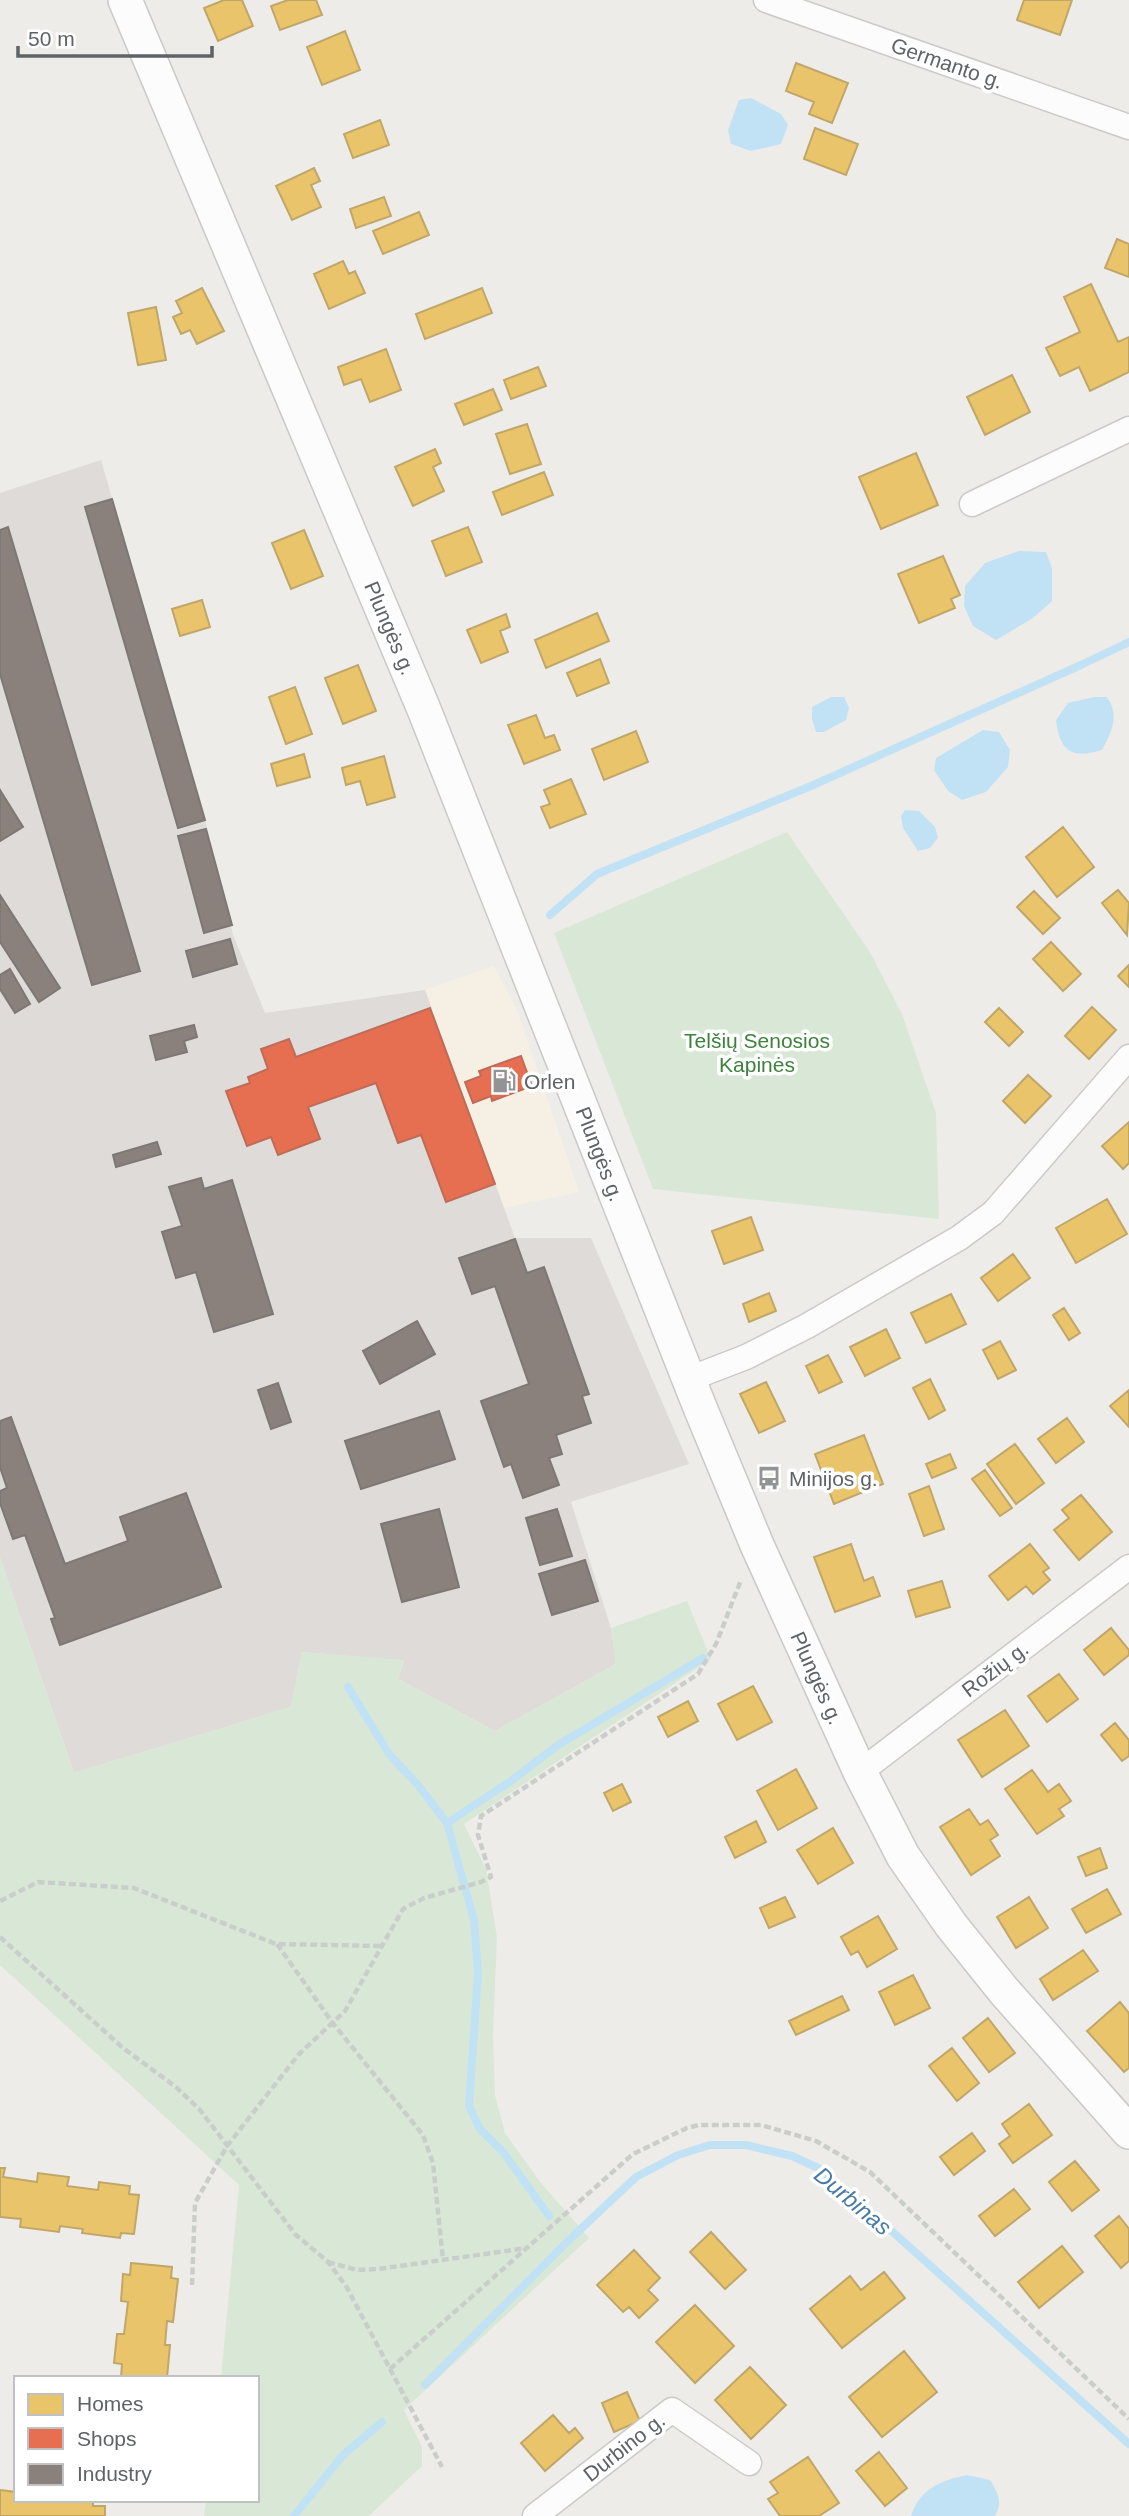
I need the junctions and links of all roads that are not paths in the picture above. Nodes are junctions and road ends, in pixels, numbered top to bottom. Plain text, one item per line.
1 (125, 0) edge
2 (766, 0) edge
3 (1129, 127) edge
4 (1129, 429) edge
5 (972, 504) dead end
6 (1129, 1057) edge
7 (689, 1379) junction
8 (1129, 1567) edge
9 (860, 1772) junction
10 (1124, 2116) edge
11 (749, 2463) dead end
12 (536, 2516) edge

1 - 7 main road, Plungės g.
2 - 3 street, Germanto g.
4 - 5 street
6 - 7 street
7 - 9 main road, Plungės g.
8 - 9 street, Rožių g.
9 - 10 main road, Plungės g.
11 - 12 street, Durbino g.

